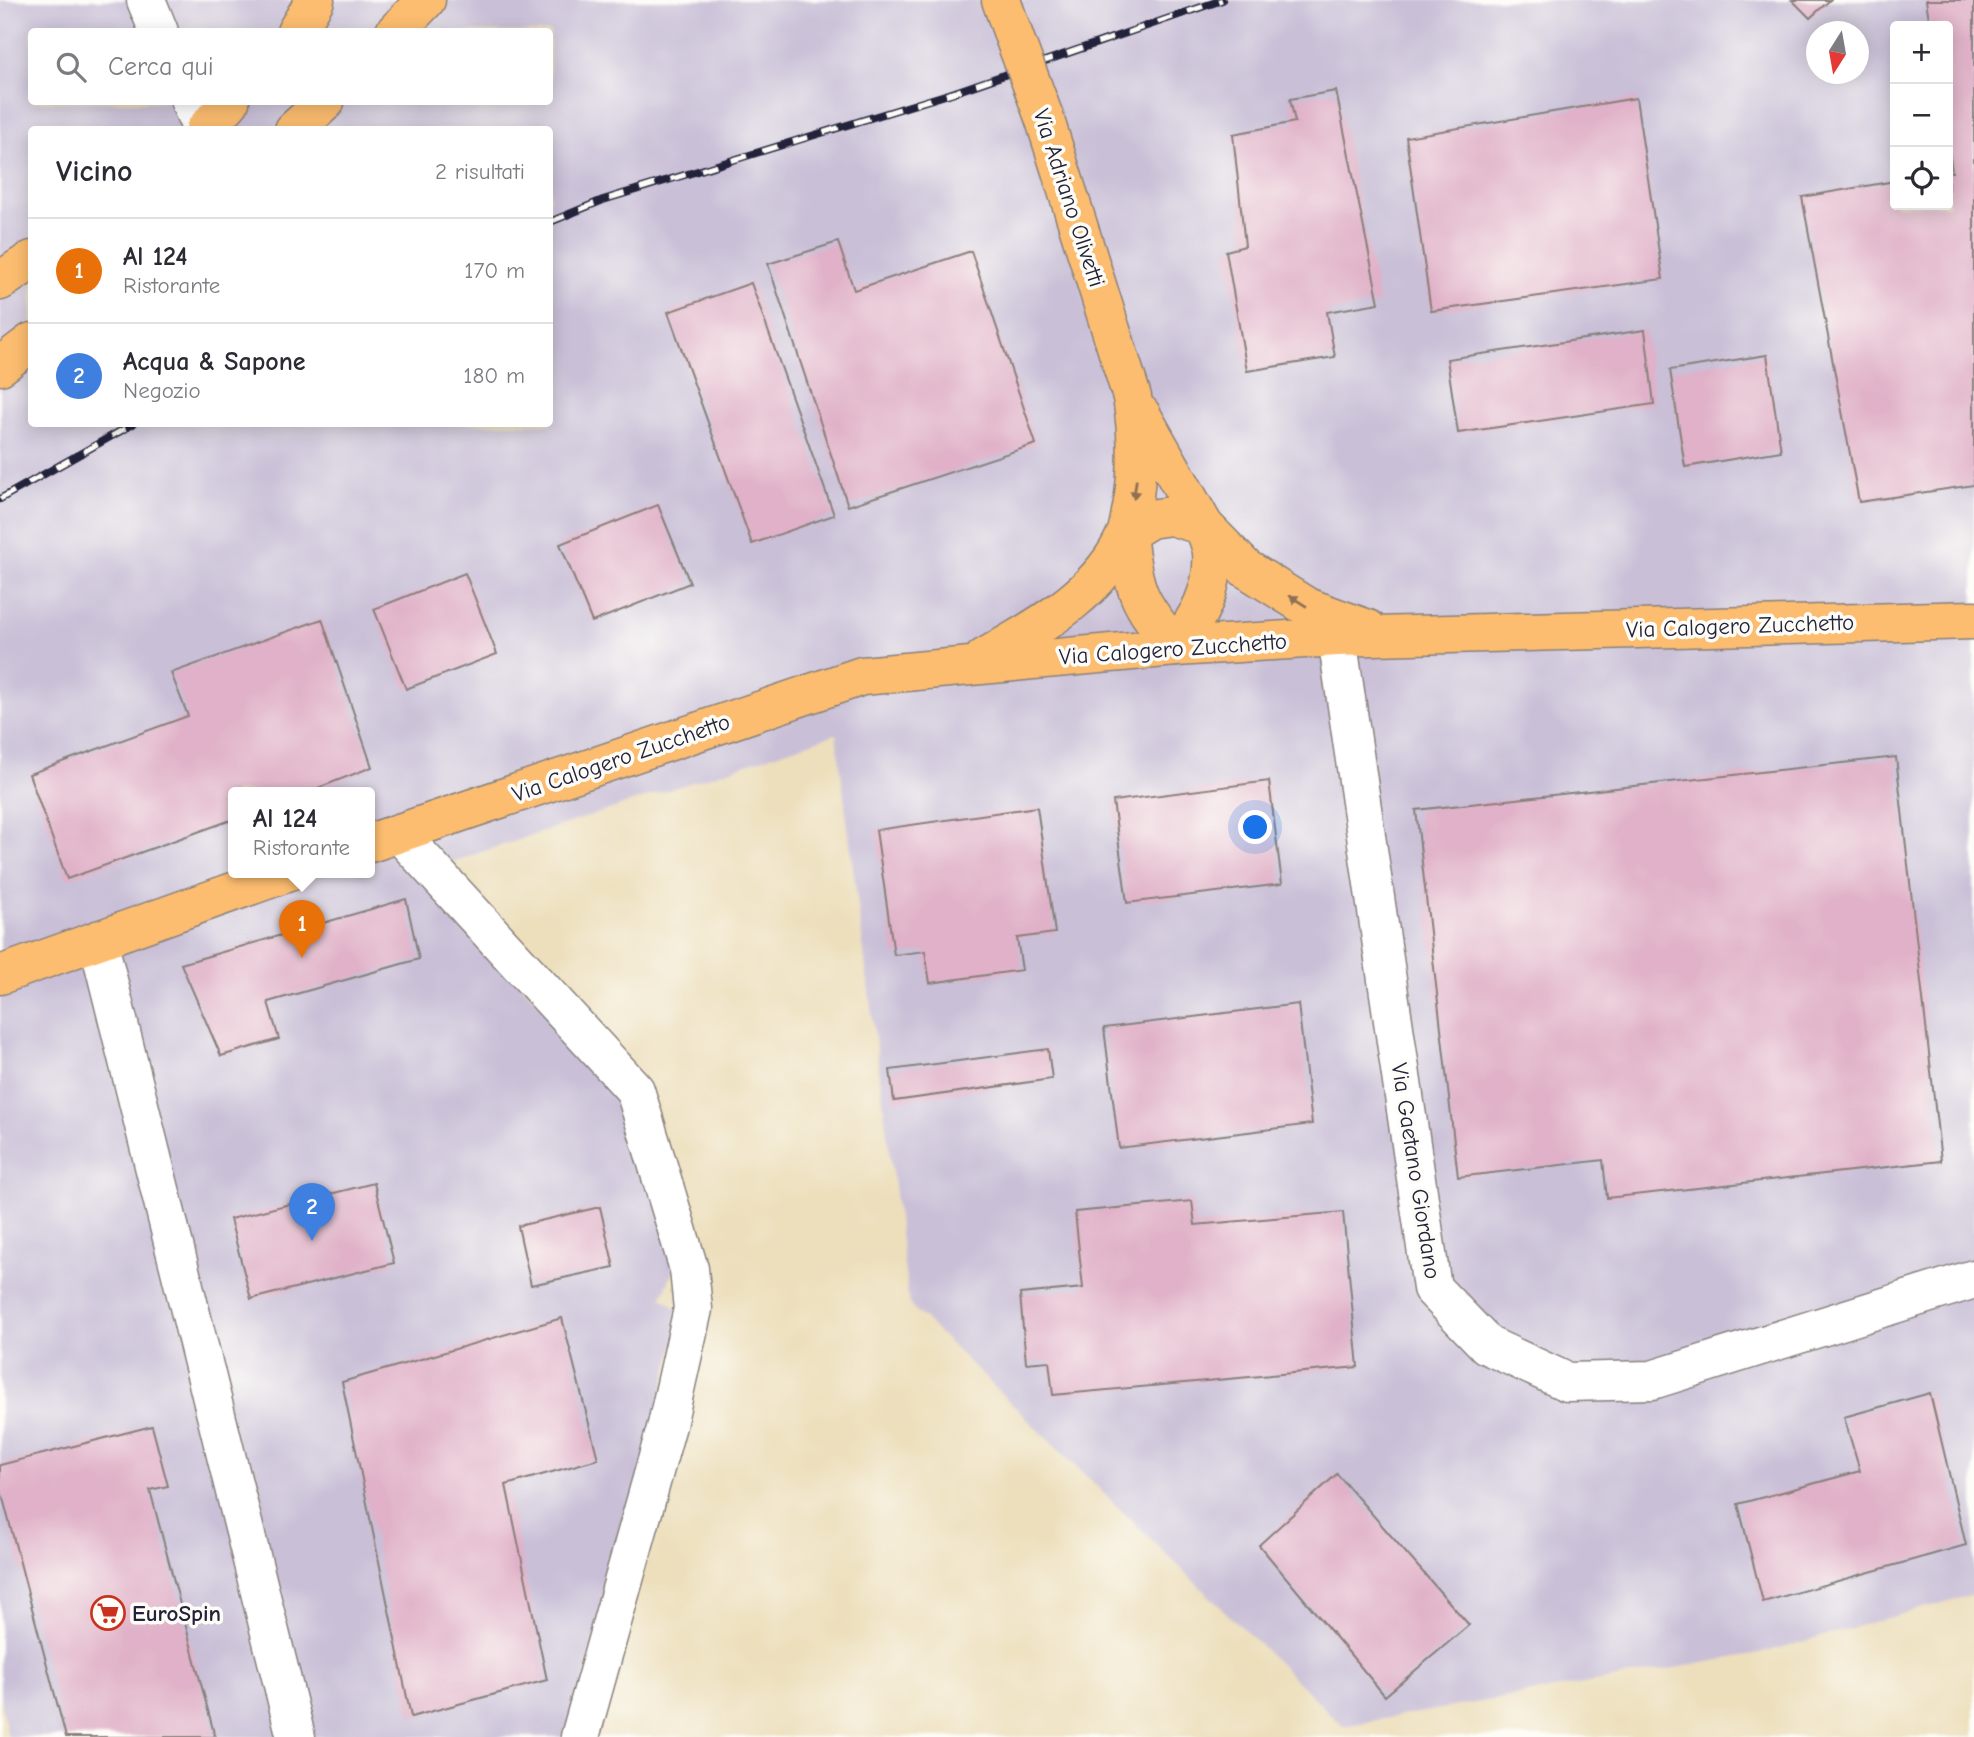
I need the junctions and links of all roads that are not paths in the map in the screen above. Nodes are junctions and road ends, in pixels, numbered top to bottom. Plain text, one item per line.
1 (146, 0) edge
2 (315, 0) edge
3 (426, 0) edge
4 (1007, 17) edge
5 (157, 28) edge
6 (298, 28) edge
7 (398, 28) edge
8 (191, 105) edge
9 (227, 105) edge
10 (323, 105) edge
11 (201, 126) edge
12 (207, 126) edge
13 (299, 126) edge
14 (28, 263) edge
15 (0, 281) edge
16 (28, 345) edge
17 (0, 366) edge
18 (1132, 397) junction
19 (1204, 526) junction
20 (1127, 533) junction
21 (1974, 620) edge
22 (1384, 636) junction
23 (1336, 637) junction
24 (1176, 647) junction
25 (974, 664) junction
26 (385, 838) edge
27 (272, 878) edge
28 (98, 940) junction
29 (0, 975) edge
30 (1974, 1279) edge
31 (296, 1737) edge
32 (580, 1737) edge

1 - 5 street
2 - 6 main road
3 - 7 main road
4 - 18 main road, Via Adriano Olivetti, bridge
8 - 11 street
9 - 12 main road
10 - 13 main road
14 - 15 main road
16 - 17 main road
18 - 19 main road, Via Adriano Olivetti
18 -> 20 main road, Via Adriano Olivetti
19 - 20 main road, Via Adriano Olivetti
22 -> 19 main road, Via Adriano Olivetti
19 - 24 main road, Via Adriano Olivetti
20 - 24 main road, Via Adriano Olivetti
20 - 25 main road, Via Adriano Olivetti
21 - 22 main road, Via Calogero Zucchetto
22 - 23 main road, Via Calogero Zucchetto
23 - 24 main road, Via Calogero Zucchetto
23 - 30 street, Via Gaetano Giordano
24 - 25 main road, Via Calogero Zucchetto
25 - 26 main road, Via Calogero Zucchetto
26 - 32 street
27 - 28 main road
28 - 29 main road
28 - 31 street

